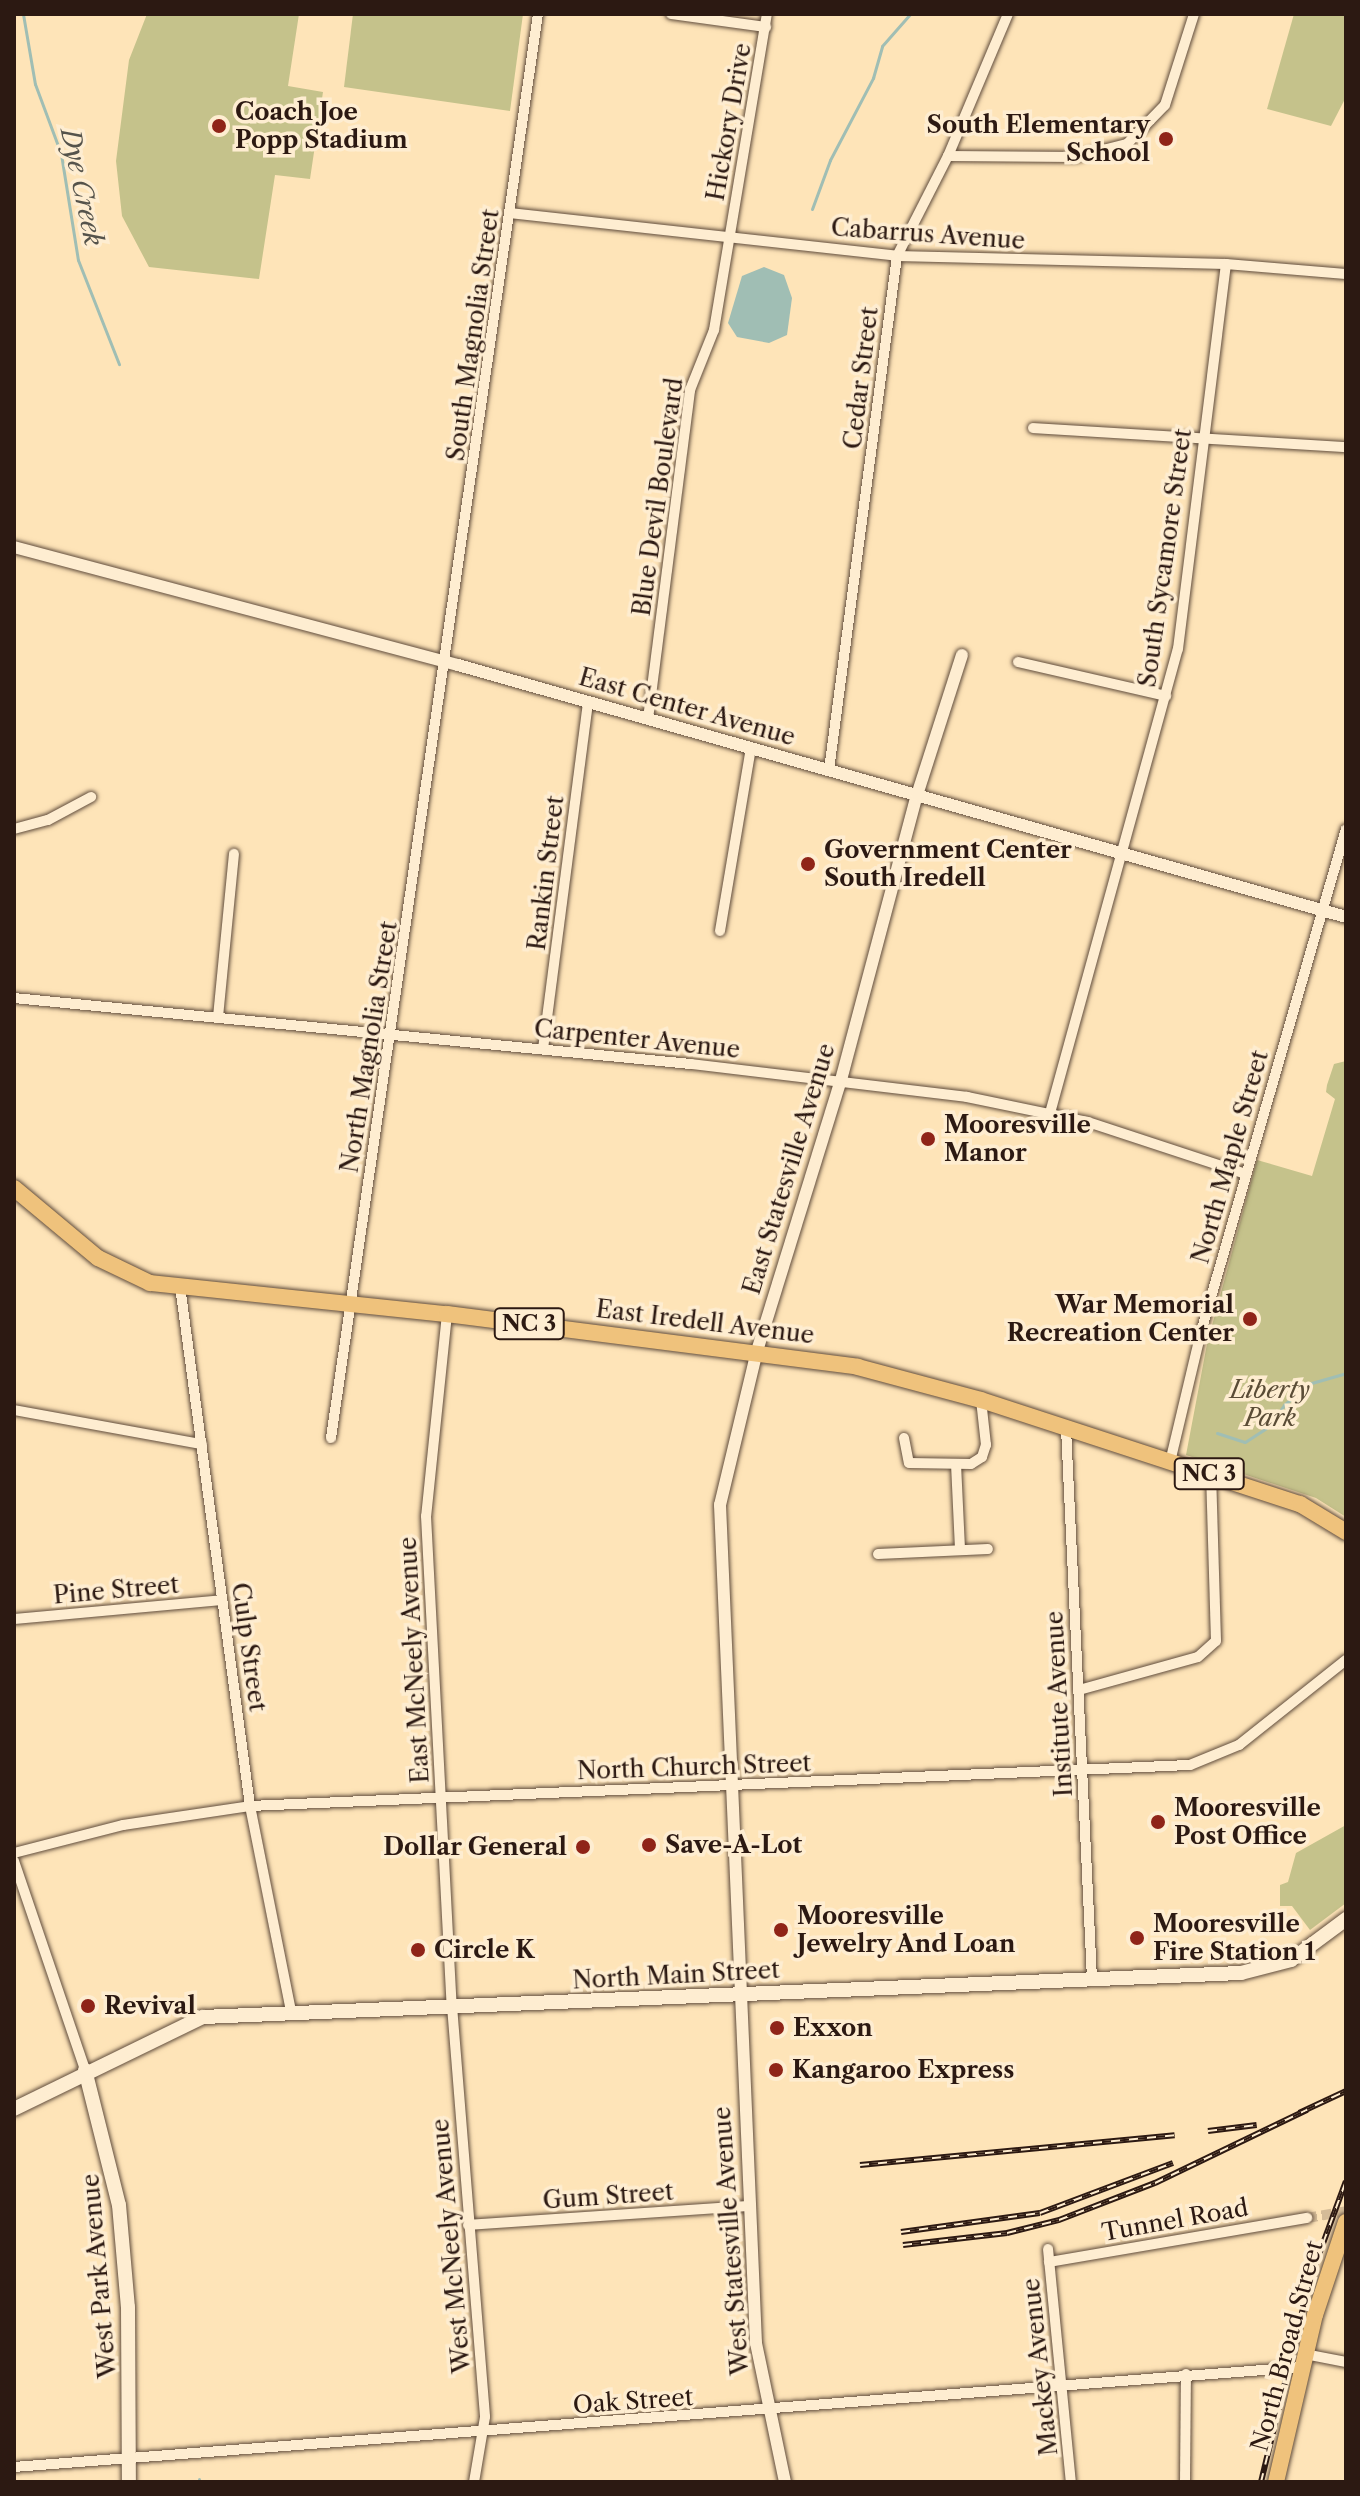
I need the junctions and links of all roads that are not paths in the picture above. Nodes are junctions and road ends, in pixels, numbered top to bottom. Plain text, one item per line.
1 (538, 14) edge
2 (671, 14) edge
3 (767, 14) edge
4 (1008, 14) edge
5 (1194, 14) edge
6 (766, 27) junction
7 (948, 156) junction
8 (510, 213) junction
9 (730, 238) junction
10 (897, 256) junction
11 (1226, 264) junction
12 (1346, 274) edge
13 (1033, 428) dead end
14 (1203, 440) junction
15 (1346, 447) edge
16 (14, 547) edge
17 (962, 655) dead end
18 (448, 662) junction
19 (1018, 662) dead end
20 (1166, 696) junction
21 (588, 702) junction
22 (648, 719) junction
23 (751, 748) junction
24 (829, 770) junction
25 (917, 795) junction
26 (91, 797) dead end
27 (14, 829) edge
28 (1346, 829) edge
29 (1119, 853) junction
30 (234, 854) dead end
31 (1321, 910) junction
32 (1346, 917) edge
33 (720, 931) dead end
34 (14, 998) edge
35 (218, 1017) junction
36 (392, 1034) junction
37 (543, 1049) junction
38 (841, 1080) junction
39 (1050, 1113) junction
40 (1246, 1174) junction
41 (14, 1188) edge
42 (180, 1286) junction
43 (350, 1304) junction
44 (447, 1314) junction
45 (757, 1351) junction
46 (981, 1400) junction
47 (14, 1410) edge
48 (1066, 1428) junction
49 (331, 1438) dead end
50 (904, 1438) dead end
51 (202, 1444) junction
52 (1170, 1462) junction
53 (956, 1464) junction
54 (1211, 1475) junction
55 (1346, 1532) edge
56 (988, 1549) dead end
57 (960, 1550) junction
58 (878, 1554) dead end
59 (222, 1600) junction
60 (14, 1619) edge
61 (1346, 1660) edge
62 (1079, 1690) junction
63 (1083, 1771) junction
64 (734, 1785) junction
65 (441, 1797) junction
66 (250, 1806) junction
67 (14, 1853) edge
68 (14, 1861) edge
69 (1346, 1919) edge
70 (1092, 1979) junction
71 (741, 1994) junction
72 (452, 2006) junction
73 (291, 2011) junction
74 (85, 2070) junction
75 (14, 2109) edge
76 (750, 2206) junction
77 (1307, 2218) tunnel mouth
78 (1346, 2222) edge
79 (468, 2225) junction
80 (1048, 2249) dead end
81 (1049, 2262) junction
82 (1303, 2361) junction
83 (1346, 2362) edge
84 (1186, 2374) junction
85 (1061, 2384) junction
86 (768, 2412) junction
87 (485, 2431) junction
88 (130, 2456) junction
89 (14, 2467) edge
90 (129, 2482) edge
91 (474, 2482) edge
92 (785, 2482) edge
93 (1071, 2482) edge
94 (1185, 2482) edge
95 (1276, 2482) edge

1 - 8 street, South Magnolia Street
2 - 6 street
3 - 6 street, Hickory Drive
4 - 7 street, Cedar Street
5 - 7 street
6 - 9 street, Hickory Drive
7 - 10 street, Cedar Street
8 - 9 street, Cabarrus Avenue
8 - 18 street, South Magnolia Street
9 - 10 street, Cabarrus Avenue
9 - 22 street, Blue Devil Boulevard
10 - 11 street, Cabarrus Avenue
10 - 24 street, Cedar Street
11 - 12 street, Cabarrus Avenue
11 - 14 street, South Sycamore Street
13 - 14 street
14 - 15 street
14 - 20 street, South Sycamore Street
16 - 18 street, East Center Avenue
17 - 25 street, East Statesville Avenue
18 - 21 street, East Center Avenue
18 - 36 street, North Magnolia Street
19 - 20 street
20 - 29 street, South Sycamore Street
21 - 22 street, East Center Avenue
21 - 37 street, Rankin Street
22 - 23 street, East Center Avenue
23 - 24 street, East Center Avenue
23 - 33 street
24 - 25 street, East Center Avenue
25 - 29 street, East Center Avenue
25 - 38 street, East Statesville Avenue
26 - 27 street
28 - 31 street, North Maple Street
29 - 31 street, East Center Avenue
29 - 39 street, South Sycamore Street
30 - 35 street
31 - 32 street, East Center Avenue
31 - 40 street, North Maple Street
34 - 35 street, Carpenter Avenue
35 - 36 street, Carpenter Avenue
36 - 37 street, Carpenter Avenue
36 - 43 street, North Magnolia Street
37 - 38 street, Carpenter Avenue
38 - 39 street, Carpenter Avenue
38 - 45 street, East Statesville Avenue
39 - 40 street, Carpenter Avenue
40 - 52 street, North Maple Street
41 - 42 main road, East Iredell Avenue / NC 3
42 - 43 main road, East Iredell Avenue / NC 3
42 - 51 street, Culp Street
43 - 44 main road, East Iredell Avenue / NC 3
43 - 49 street, North Magnolia Street
44 - 45 main road, East Iredell Avenue / NC 3
44 - 65 street, East McNeely Avenue
45 - 46 main road, East Iredell Avenue / NC 3
45 - 64 street, East Statesville Avenue
46 - 48 main road, East Iredell Avenue / NC 3
46 - 53 street
47 - 51 street
48 - 52 main road, East Iredell Avenue / NC 3
48 - 62 street, Institute Avenue
50 - 53 street
51 - 59 street, Culp Street
52 - 54 main road, East Iredell Avenue / NC 3
53 - 57 street
54 - 55 main road, East Iredell Avenue / NC 3
54 - 62 street
56 - 57 street
57 - 58 street
59 - 60 street, Pine Street
59 - 66 street, Culp Street
61 - 63 street, North Church Street
62 - 63 street, Institute Avenue
63 - 64 street, North Church Street
63 - 70 street, Institute Avenue
64 - 65 street, North Church Street
64 - 71 street, East Statesville Avenue
65 - 66 street, North Church Street
65 - 72 street, East McNeely Avenue
66 - 67 street, North Church Street
66 - 73 street, Culp Street
68 - 74 street
69 - 70 main road, North Main Street
70 - 71 main road, North Main Street
71 - 72 main road, North Main Street
71 - 76 street, West Statesville Avenue
72 - 73 main road, North Main Street
72 - 79 street, West McNeely Avenue
73 - 74 main road, North Main Street
74 - 75 main road, North Main Street
74 - 88 main road, West Park Avenue
76 - 79 street, Gum Street
76 - 86 street, West Statesville Avenue
77 - 81 street, Tunnel Road
78 - 82 main road, North Broad Street
79 - 87 street, West McNeely Avenue
80 - 81 street, Mackey Avenue
81 - 85 street, Mackey Avenue
82 - 83 street, Oak Street
82 - 84 street, Oak Street
82 - 95 main road, North Broad Street
84 - 85 street, Oak Street
84 - 94 street
85 - 86 street, Oak Street
85 - 93 street, Mackey Avenue
86 - 87 street, Oak Street
86 - 92 street, West Statesville Avenue
87 - 88 street, Oak Street
87 - 91 street, West McNeely Avenue
88 - 89 street, Oak Street
88 - 90 main road, West Park Avenue

